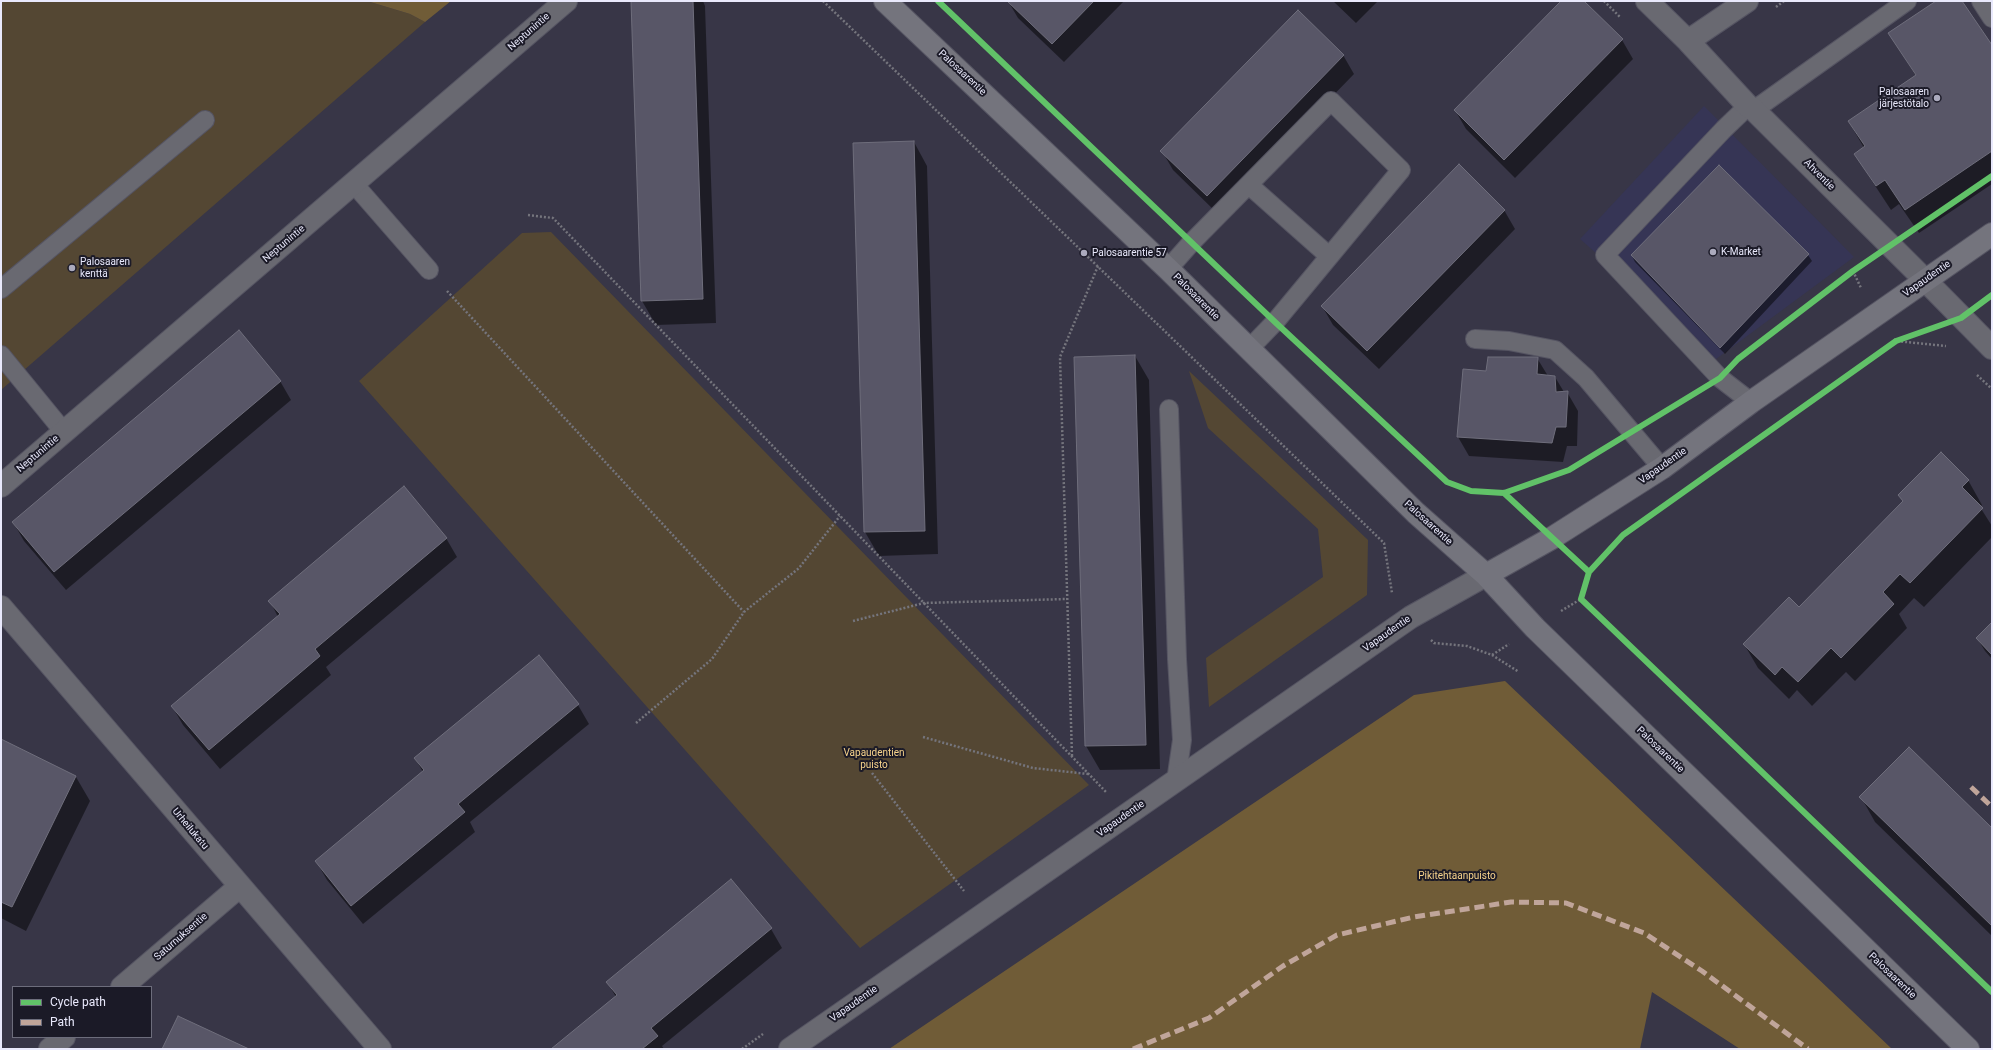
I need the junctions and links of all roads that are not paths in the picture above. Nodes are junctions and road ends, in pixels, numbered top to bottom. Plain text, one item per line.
1 (566, 1) edge
2 (885, 1) edge
3 (1647, 1) edge
4 (1747, 1) edge
5 (1907, 1) edge
6 (1981, 1) edge
7 (1992, 18) edge
8 (1688, 41) junction
9 (1751, 108) junction
10 (205, 120) dead end
11 (354, 184) junction
12 (1249, 185) junction
13 (1992, 234) edge
14 (1330, 256) junction
15 (1168, 269) junction
16 (429, 270) road end
17 (1925, 280) junction
18 (1, 289) edge
19 (1475, 339) dead end
20 (1992, 348) edge
21 (1249, 349) junction
22 (1, 355) edge
23 (1751, 402) junction
24 (1169, 409) dead end
25 (64, 432) junction
26 (1662, 468) junction
27 (1, 486) edge
28 (1486, 575) junction
29 (1, 607) edge
30 (1176, 781) junction
31 (239, 887) junction
32 (123, 986) edge
33 (63, 1038) edge
34 (50, 1049) edge
35 (380, 1049) edge
36 (790, 1049) edge
37 (1968, 1049) edge

1 - 11 street, Neptunintie
2 - 15 main road, Palosaarentie
3 - 8 street, Ahventie
4 - 8 street
5 - 9 lane
6 - 7 lane
8 - 9 street, Ahventie
9 - 17 street, Ahventie
9 - 23 lane
10 - 18 lane
11 - 16 lane
11 - 25 street, Neptunintie
12 - 14 lane
12 - 14 lane
12 - 15 lane
13 - 17 main road, Vapaudentie
14 - 21 lane
15 - 21 main road, Palosaarentie
17 - 20 street, Ahventie
17 - 23 main road, Vapaudentie
19 - 26 lane
21 - 28 main road, Palosaarentie
22 - 25 lane
23 - 26 main road, Vapaudentie
24 - 30 lane
25 - 27 street, Neptunintie
26 - 28 main road, Vapaudentie
28 - 30 street, Vapaudentie
28 - 37 main road, Palosaarentie
29 - 31 street, Urheilukatu
30 - 36 street, Vapaudentie
31 - 32 street, Saturnuksentie
31 - 35 street, Urheilukatu
33 - 34 street

